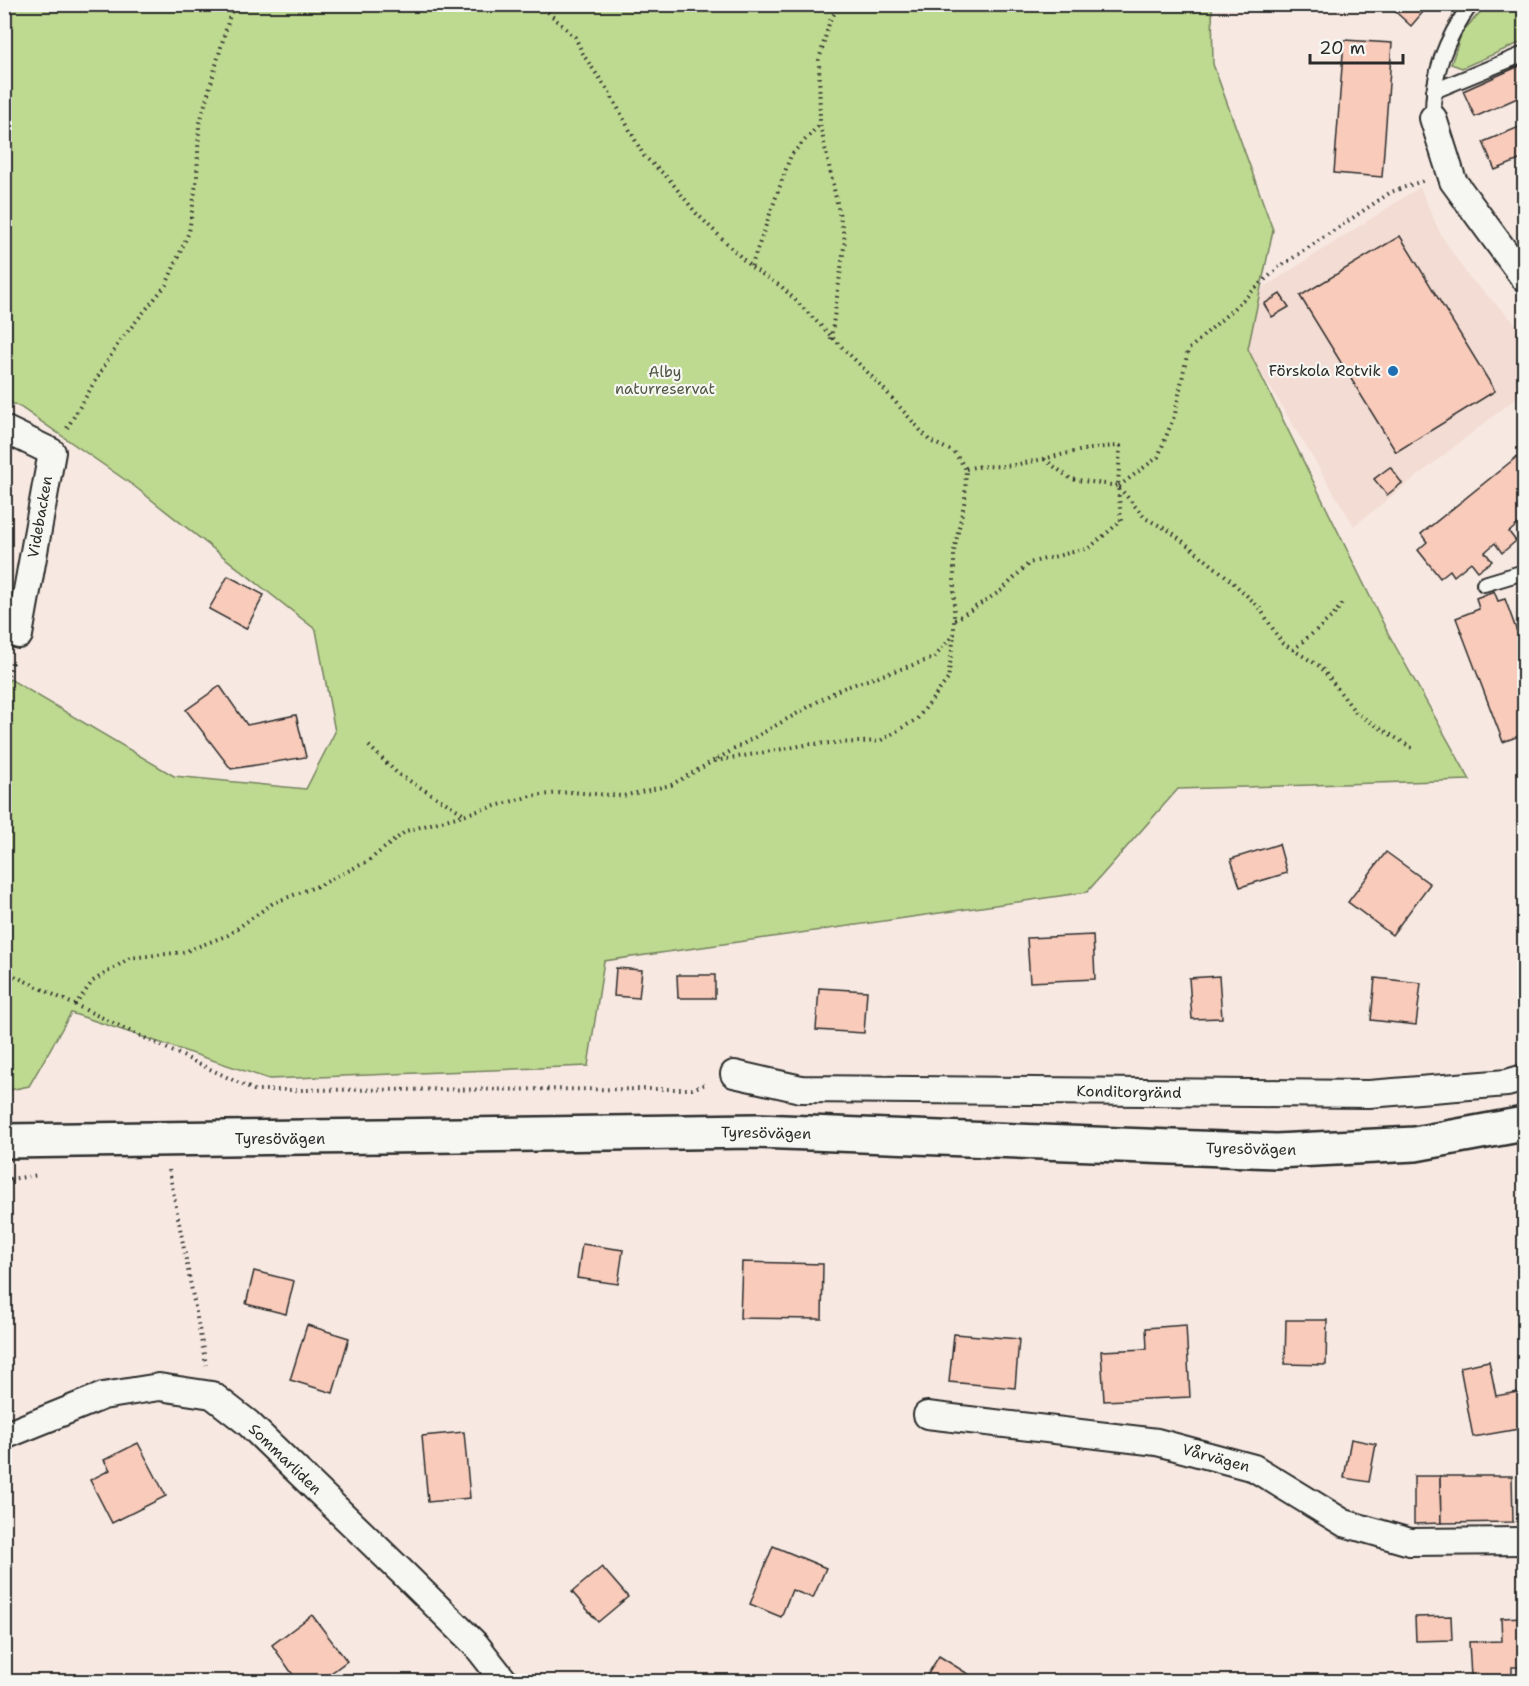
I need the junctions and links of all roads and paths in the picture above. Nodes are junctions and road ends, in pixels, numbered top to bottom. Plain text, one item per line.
1 (232, 4) edge
2 (539, 4) edge
3 (841, 4) edge
4 (1471, 4) edge
5 (1524, 54) edge
6 (1434, 91) junction
7 (1433, 118) joint
8 (820, 124) junction
9 (1448, 171) junction
10 (751, 267) junction
11 (1524, 278) edge
12 (831, 339) junction
13 (4, 429) edge
14 (52, 452) junction
15 (1044, 459) junction
16 (966, 469) junction
17 (1118, 486) junction
18 (1524, 572) edge
19 (1484, 584) dead end
20 (1343, 602) dead end
21 (954, 620) junction
22 (954, 634) junction
23 (19, 635) dead end
24 (1293, 650) junction
25 (369, 746) dead end
26 (1412, 748) dead end
27 (712, 761) junction
28 (467, 816) junction
29 (4, 971) edge
30 (75, 1005) junction
31 (734, 1074) joint
32 (1524, 1078) edge
33 (1524, 1124) edge
34 (4, 1141) edge
35 (169, 1167) dead end
36 (51, 1173) dead end
37 (4, 1180) edge
38 (212, 1395) junction
39 (927, 1415) dead end
40 (4, 1436) edge
41 (1524, 1542) edge
42 (505, 1682) edge

1 - 14 path
2 - 10 path
3 - 8 path
4 - 6 lane
5 - 6 lane
6 - 7 lane
7 - 9 street
8 - 10 path
8 - 12 path
9 - 11 street
9 - 17 path
10 - 12 path
12 - 16 path
13 - 14 street
14 - 23 street, Videbacken
15 - 16 path
15 - 17 path
15 - 17 path
16 - 21 path
17 - 21 path
17 - 24 path
18 - 19 lane
20 - 24 path
21 - 22 path
22 - 27 path
22 - 27 path
24 - 26 path
25 - 28 path
27 - 28 path
28 - 30 path
29 - 30 path
30 - 31 path
31 - 32 street, Konditorgränd
33 - 34 main road, Tyresövägen
35 - 38 path
36 - 37 path
38 - 40 street, Sommarliden
38 - 42 street, Sommarliden
39 - 41 street, Vårvägen

